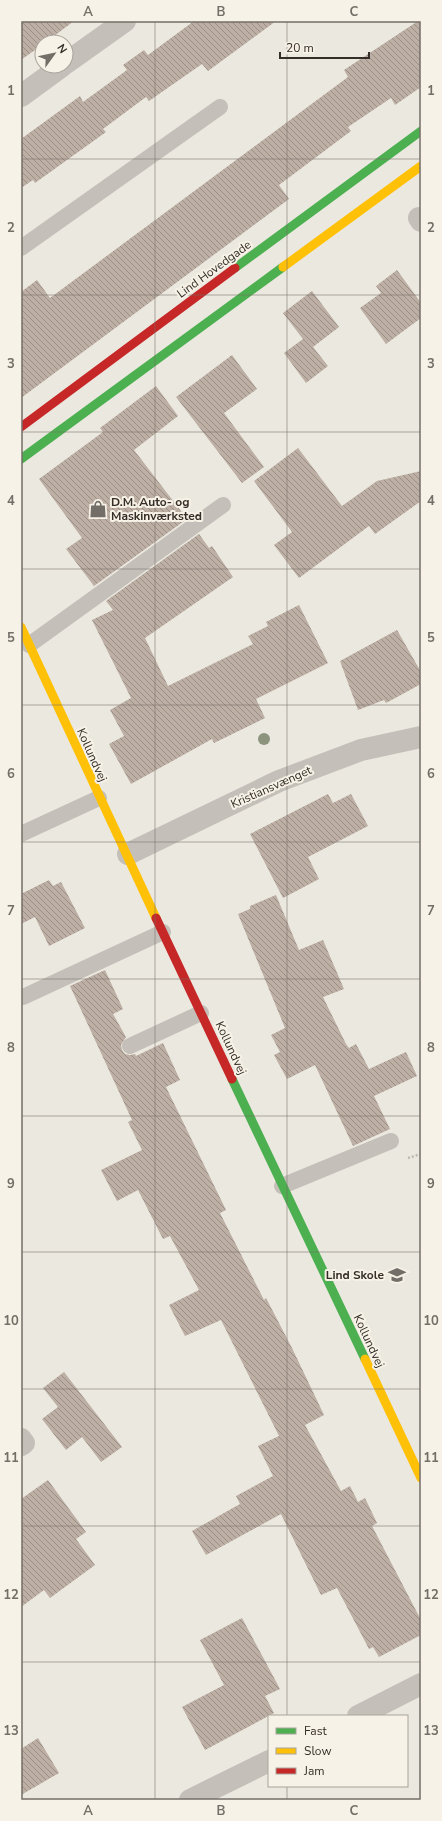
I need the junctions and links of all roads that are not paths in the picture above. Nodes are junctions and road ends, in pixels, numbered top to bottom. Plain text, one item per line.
1 (125, 21) edge
2 (74, 57) edge
3 (51, 74) edge
4 (21, 96) edge
5 (220, 107) dead end
6 (421, 131) edge
7 (421, 166) edge
8 (21, 248) edge
9 (21, 427) edge
10 (21, 459) edge
11 (223, 505) dead end
12 (21, 627) edge
13 (29, 645) junction
14 (421, 737) edge
15 (99, 798) junction
16 (21, 834) edge
17 (128, 854) junction
18 (163, 932) junction
19 (23, 997) dead end
20 (201, 1013) junction
21 (130, 1046) dead end
22 (391, 1141) dead end
23 (282, 1186) junction
24 (21, 1439) edge
25 (21, 1445) edge
26 (421, 1478) edge
27 (421, 1684) edge
28 (360, 1715) edge
29 (268, 1761) edge
30 (190, 1800) edge

1 - 2 street
3 - 4 street
5 - 8 lane
6 - 9 main road, Lind Hovedgade
7 - 10 main road
11 - 13 lane
12 - 13 main road, Kollundvej
13 - 15 main road, Kollundvej
14 - 17 street, Kristiansvænget
15 - 16 lane
15 - 17 main road, Kollundvej
17 - 18 main road, Kollundvej
18 - 19 lane
18 - 20 main road, Kollundvej
20 - 21 lane
20 - 23 main road, Kollundvej
22 - 23 lane
23 - 26 main road, Kollundvej
24 - 25 street
27 - 28 street
29 - 30 street

